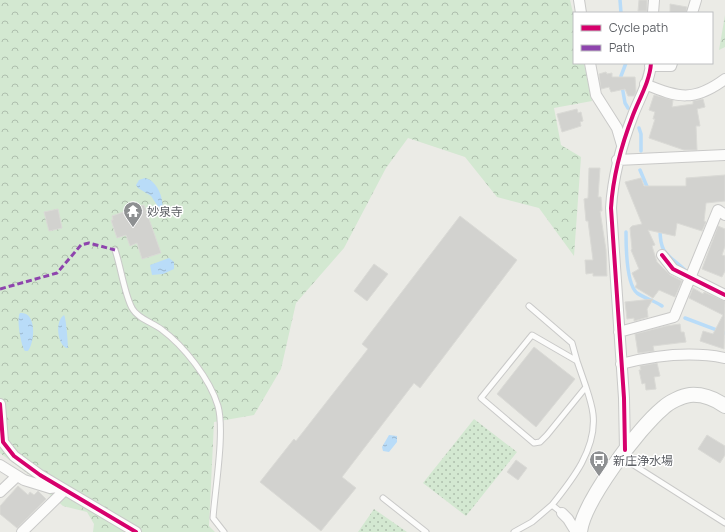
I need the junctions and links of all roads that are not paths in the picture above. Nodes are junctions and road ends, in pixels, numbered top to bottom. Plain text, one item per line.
1 (579, 0) edge
2 (654, 0) edge
3 (696, 0) edge
4 (581, 12) edge
5 (654, 12) edge
6 (692, 12) edge
7 (590, 64) edge
8 (651, 64) edge
9 (672, 64) edge
10 (725, 79) edge
11 (645, 84) junction
12 (622, 145) junction
13 (725, 155) edge
14 (617, 160) junction
15 (725, 215) edge
16 (115, 250) dead end
17 (662, 255) dead end
18 (690, 278) junction
19 (725, 295) edge
20 (529, 306) dead end
21 (618, 332) junction
22 (725, 358) edge
23 (577, 361) junction
24 (621, 364) junction
25 (586, 388) junction
26 (0, 404) edge
27 (725, 406) edge
28 (623, 453) junction
29 (0, 465) edge
30 (16, 477) junction
31 (63, 488) junction
32 (0, 492) edge
33 (382, 498) dead end
34 (552, 505) junction
35 (562, 513) joint
36 (725, 523) edge
37 (22, 532) edge
38 (136, 532) edge
39 (224, 532) edge
40 (426, 532) edge
41 (514, 532) edge
42 (576, 532) edge
43 (580, 532) edge

1 - 4 street
2 - 5 street
3 - 6 street
7 - 12 street
8 - 9 street
8 - 11 street
10 - 11 street
11 - 12 street
12 - 14 street
13 - 14 street
14 - 21 street
15 - 18 street
16 - 39 lane
17 - 18 street
18 - 19 street
18 - 21 street
20 - 23 lane
21 - 24 street
22 - 24 street
23 - 25 lane
23 - 25 lane
24 - 28 street
25 - 34 lane
26 - 31 street
27 - 28 street
28 - 36 lane
28 - 43 street
29 - 30 street
30 - 31 street
30 - 32 street
31 - 37 street
31 - 38 street
33 - 40 lane
34 - 35 lane
34 - 41 lane
35 - 42 street

